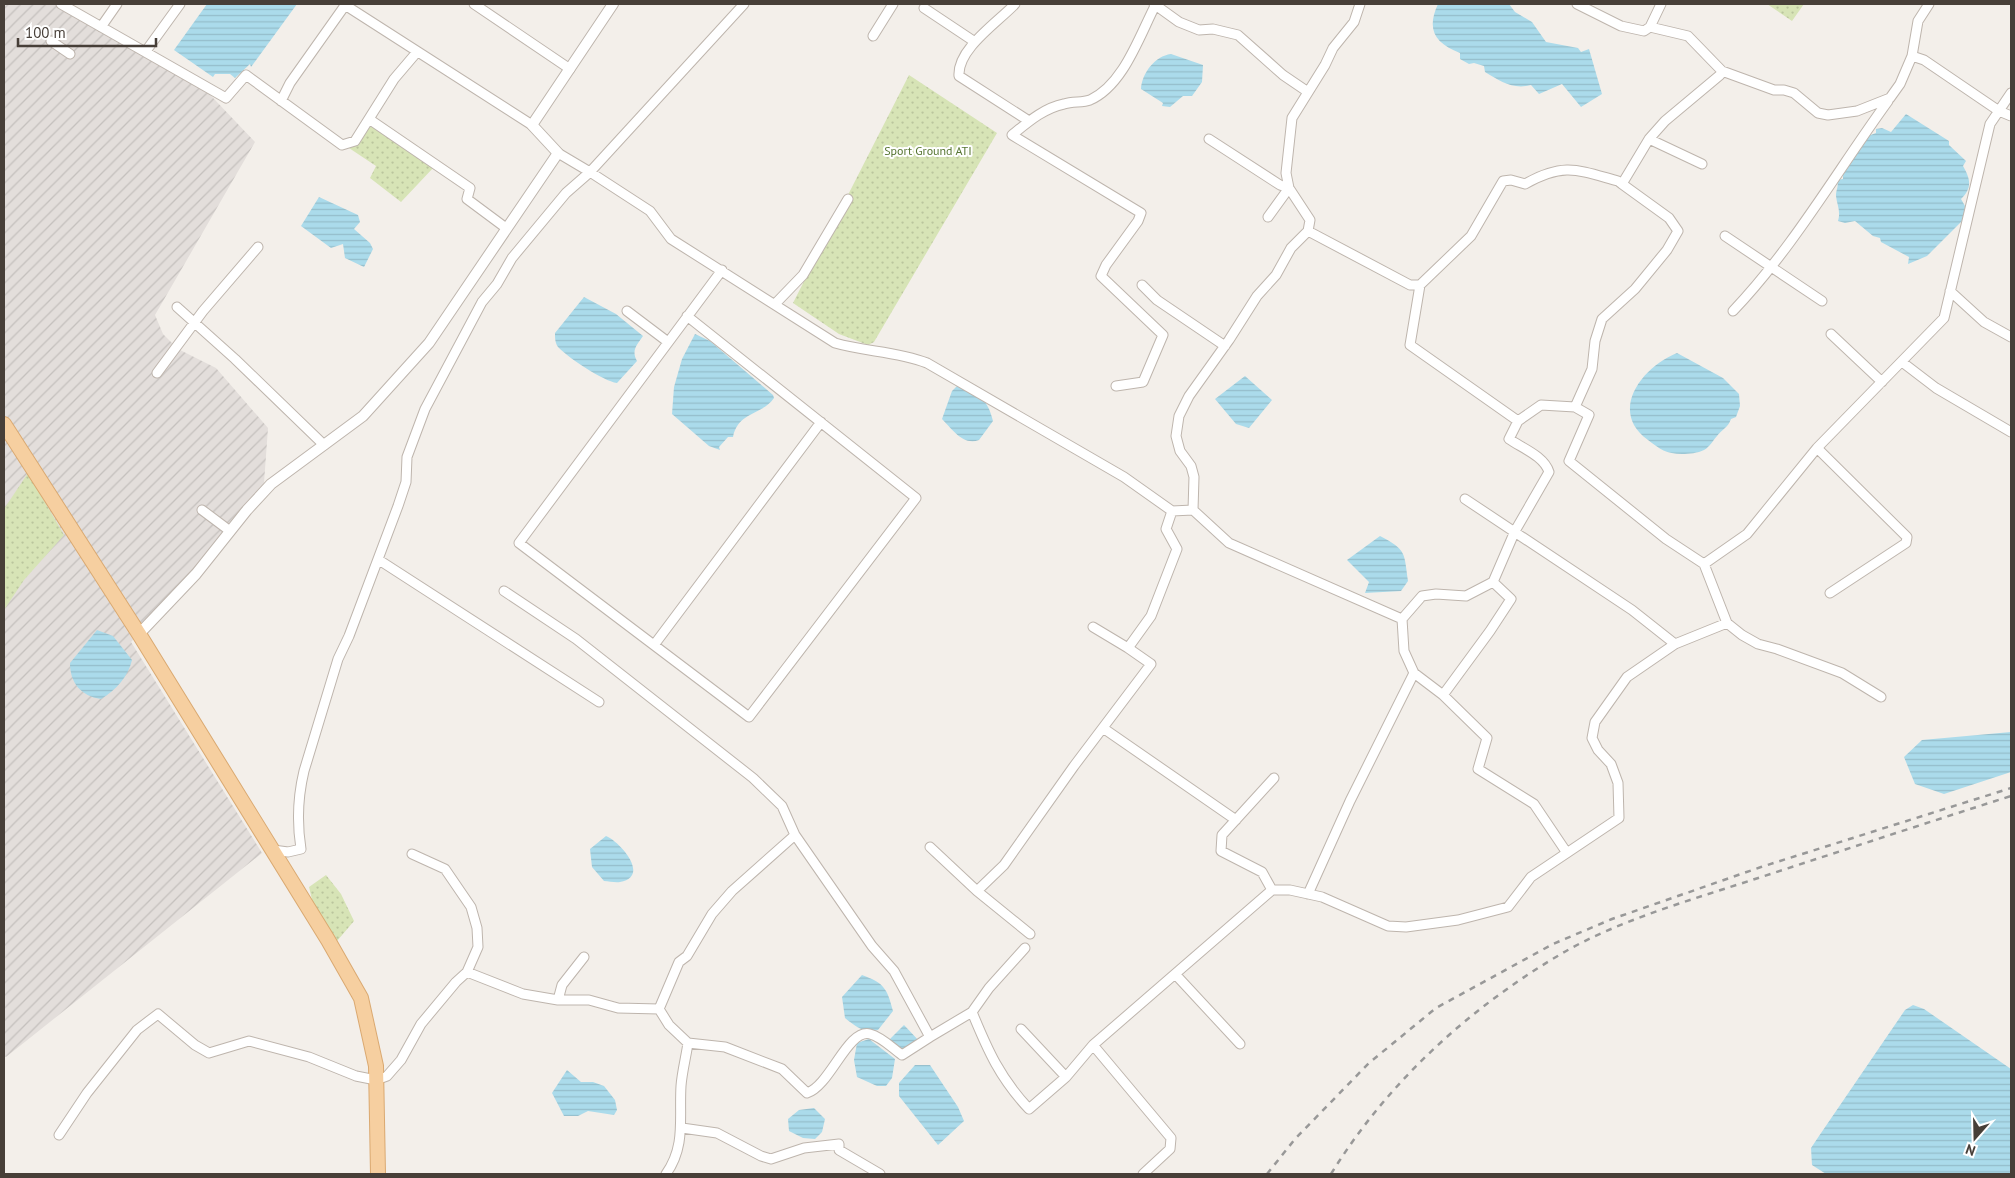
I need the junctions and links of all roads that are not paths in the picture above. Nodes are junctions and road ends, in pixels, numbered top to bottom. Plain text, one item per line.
1 (61, 4) edge
2 (117, 4) edge
3 (180, 4) edge
4 (345, 4) edge
5 (474, 4) edge
6 (613, 4) edge
7 (744, 4) edge
8 (893, 4) edge
9 (1015, 4) edge
10 (1155, 4) edge
11 (1360, 4) edge
12 (1577, 4) edge
13 (1661, 4) edge
14 (1929, 4) edge
15 (922, 5) edge
16 (102, 27) junction
17 (1650, 27) junction
18 (873, 36) dead end
19 (51, 41) dead end
20 (975, 42) junction
21 (146, 51) junction
22 (417, 52) junction
23 (70, 54) dead end
24 (1912, 56) junction
25 (570, 68) junction
26 (1722, 71) junction
27 (1308, 92) junction
28 (2011, 93) edge
29 (1890, 98) junction
30 (281, 100) junction
31 (1999, 112) junction
32 (2011, 116) edge
33 (369, 119) junction
34 (1029, 121) junction
35 (532, 125) junction
36 (1208, 139) dead end
37 (1650, 140) junction
38 (558, 152) junction
39 (1702, 164) dead end
40 (590, 172) junction
41 (1622, 184) junction
42 (1289, 188) junction
43 (848, 199) dead end
44 (1268, 217) dead end
45 (506, 228) junction
46 (1308, 231) junction
47 (1725, 236) dead end
48 (258, 247) dead end
49 (1769, 266) junction
50 (722, 270) junction
51 (1142, 284) dead end
52 (1420, 285) junction
53 (1950, 291) junction
54 (1822, 301) dead end
55 (775, 304) junction
56 (177, 307) dead end
57 (627, 311) dead end
58 (1733, 311) dead end
59 (688, 316) junction
60 (195, 325) junction
61 (1831, 334) dead end
62 (2011, 337) edge
63 (668, 342) junction
64 (1225, 346) junction
65 (1902, 362) junction
66 (157, 374) dead end
67 (1882, 382) junction
68 (1116, 386) dead end
69 (1576, 407) junction
70 (1518, 420) junction
71 (821, 422) junction
72 (4, 424) edge
73 (2011, 432) edge
74 (324, 445) junction
75 (1817, 448) junction
76 (1465, 499) dead end
77 (202, 510) dead end
78 (1194, 510) junction
79 (1172, 511) junction
80 (230, 531) junction
81 (1515, 531) junction
82 (379, 560) junction
83 (1704, 564) junction
84 (1493, 582) junction
85 (504, 591) dead end
86 (1830, 593) dead end
87 (1402, 619) junction
88 (1727, 623) junction
89 (1093, 626) dead end
90 (139, 634) junction
91 (1675, 644) junction
92 (654, 645) junction
93 (1128, 648) junction
94 (1414, 673) junction
95 (1443, 695) junction
96 (1881, 697) dead end
97 (599, 702) dead end
98 (1102, 728) junction
99 (1274, 778) dead end
100 (1236, 820) junction
101 (795, 835) junction
102 (930, 848) dead end
103 (273, 850) junction
104 (412, 854) dead end
105 (1567, 854) junction
106 (1272, 890) junction
107 (977, 891) junction
108 (1308, 894) junction
109 (1030, 934) dead end
110 (1025, 948) dead end
111 (584, 957) dead end
112 (467, 972) junction
113 (1176, 975) junction
114 (558, 1000) junction
115 (659, 1009) junction
116 (972, 1012) junction
117 (1021, 1029) dead end
118 (930, 1037) junction
119 (688, 1043) junction
120 (1240, 1044) dead end
121 (1093, 1045) junction
122 (1066, 1077) junction
123 (376, 1080) junction
124 (682, 1128) junction
125 (59, 1135) dead end
126 (378, 1174) edge
127 (666, 1174) edge
128 (880, 1174) edge
129 (1143, 1174) edge

1 - 16 street
2 - 16 street
3 - 21 street
4 - 22 street
4 - 30 street
5 - 25 street
6 - 25 street
7 - 40 street
8 - 18 street
9 - 20 street
10 - 27 street
10 - 34 street
11 - 27 street
12 - 17 street
13 - 17 street
14 - 24 street
15 - 20 street
16 - 21 street
17 - 26 street
19 - 23 street
20 - 34 street
21 - 30 street
22 - 33 street
22 - 35 street
24 - 29 street
24 - 31 street
25 - 35 street
26 - 29 street
26 - 37 street
27 - 42 street
28 - 31 street
29 - 49 street
30 - 33 street
31 - 32 street
31 - 53 street
33 - 45 street
34 - 68 street
35 - 38 street
36 - 42 street
37 - 39 street
37 - 41 street
38 - 40 street
38 - 45 street
40 - 50 street
40 - 82 street
41 - 52 street
41 - 69 street
42 - 44 street
42 - 46 street
43 - 55 street
45 - 74 street
46 - 52 street
46 - 64 street
47 - 49 street
48 - 60 street
49 - 54 street
49 - 58 street
50 - 55 street
50 - 59 street
51 - 64 street
52 - 70 street
53 - 62 street
53 - 65 street
55 - 79 street
56 - 60 street
57 - 63 street
59 - 63 street
59 - 71 street
60 - 66 street
60 - 74 street
61 - 67 street
63 - 92 street
64 - 78 street
65 - 67 street
65 - 73 street
67 - 75 street
69 - 70 street
69 - 83 street
70 - 81 street
71 - 92 street
71 - 92 street
72 - 90 main road
74 - 80 street
75 - 83 street
75 - 86 street
76 - 81 street
77 - 80 street
78 - 79 street
78 - 87 street
79 - 93 street
80 - 90 street
81 - 84 street
81 - 91 street
82 - 97 street
82 - 103 street
83 - 88 street
84 - 87 street
84 - 95 street
85 - 101 street
87 - 94 street
88 - 91 street
88 - 96 street
89 - 93 street
90 - 103 main road
91 - 105 street
93 - 98 street
94 - 95 street
94 - 108 street
95 - 105 street
98 - 100 street
98 - 107 street
99 - 100 street
100 - 106 street
101 - 115 street
101 - 118 street
102 - 107 street
103 - 123 main road
104 - 112 street
105 - 108 street
106 - 108 street
106 - 113 street
107 - 109 street
110 - 116 street
111 - 114 street
112 - 114 street
112 - 123 street
113 - 120 street
113 - 121 street
114 - 115 street
115 - 119 street
116 - 118 street
116 - 122 street
117 - 122 street
118 - 119 street
119 - 124 street
121 - 122 street
121 - 129 street
123 - 125 street
123 - 126 main road
124 - 127 street
124 - 128 street

